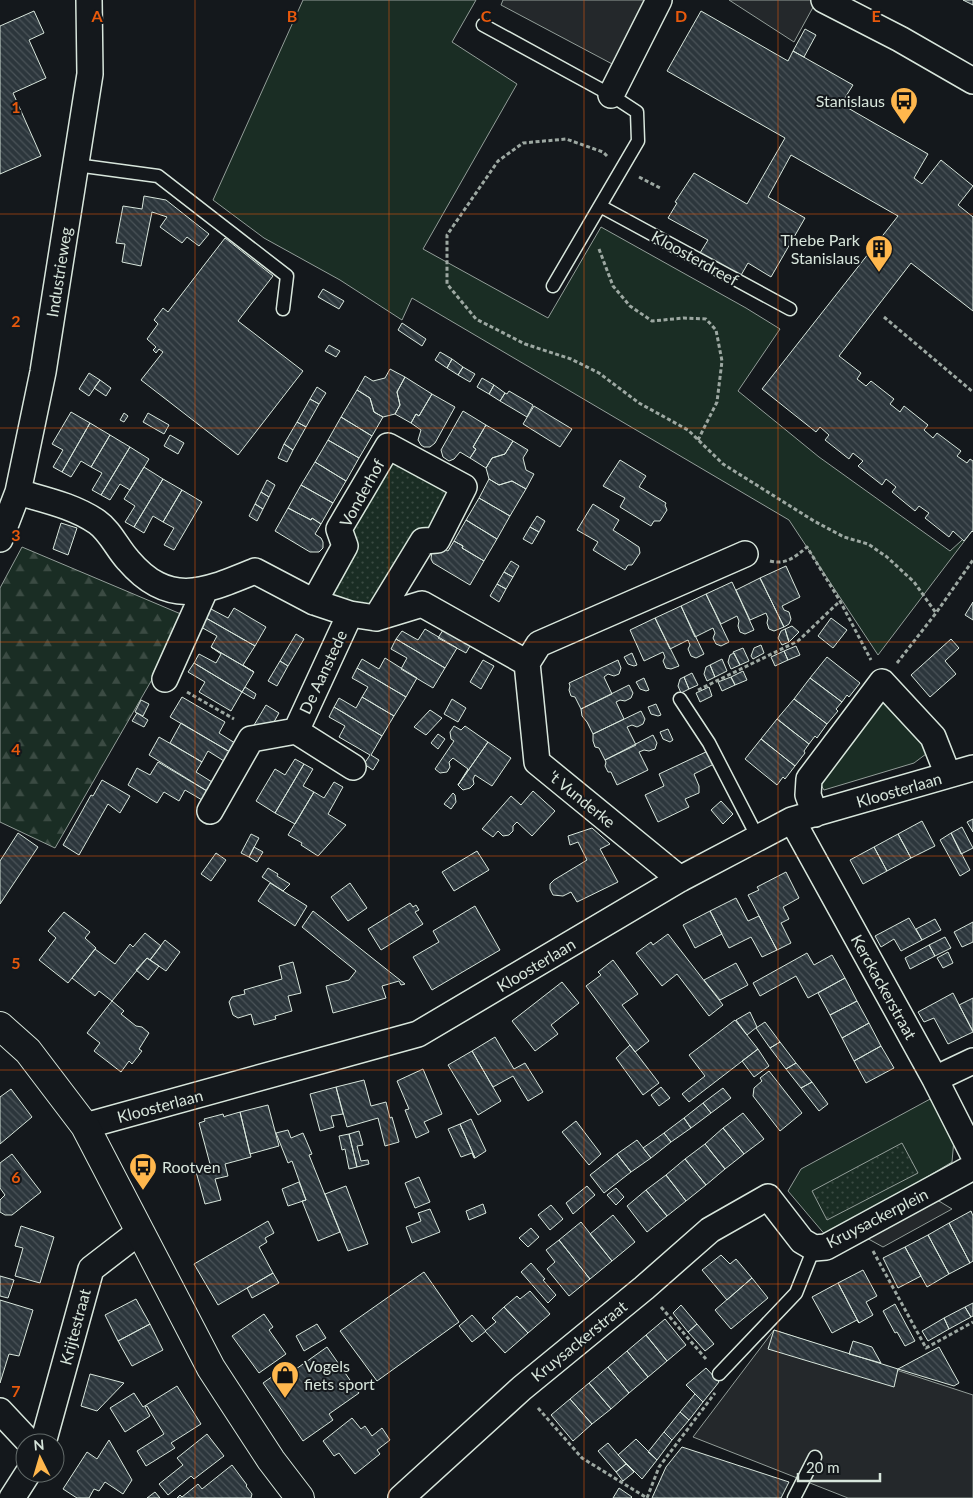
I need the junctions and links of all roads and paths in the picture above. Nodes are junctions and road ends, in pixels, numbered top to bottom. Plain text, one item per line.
1 (88, 0) edge
2 (659, 0) edge
3 (835, 3) edge
4 (483, 25) dead end
5 (973, 81) edge
6 (610, 95) junction
7 (76, 165) junction
8 (622, 168) junction
9 (662, 189) dead end
10 (598, 210) junction
11 (553, 286) dead end
12 (283, 309) dead end
13 (790, 310) dead end
14 (884, 316) dead end
15 (973, 392) edge
16 (698, 440) junction
17 (18, 492) junction
18 (0, 539) edge
19 (745, 554) joint
20 (973, 560) edge
21 (205, 590) junction
22 (314, 602) junction
23 (840, 602) junction
24 (936, 613) junction
25 (350, 614) junction
26 (376, 618) junction
27 (527, 663) junction
28 (165, 679) joint
29 (882, 682) junction
30 (680, 699) joint
31 (296, 730) junction
32 (264, 737) junction
33 (353, 767) dead end
34 (973, 768) edge
35 (948, 775) junction
36 (210, 811) dead end
37 (804, 817) junction
38 (758, 838) junction
39 (680, 879) junction
40 (0, 1026) edge
41 (973, 1061) edge
42 (934, 1079) junction
43 (85, 1126) junction
44 (973, 1154) edge
45 (973, 1167) edge
46 (768, 1197) joint
47 (861, 1228) junction
48 (139, 1232) junction
49 (814, 1248) junction
50 (644, 1288) junction
51 (973, 1322) edge
52 (719, 1374) junction
53 (522, 1388) junction
54 (0, 1411) edge
55 (21, 1433) edge
56 (46, 1433) edge
57 (815, 1457) dead end
58 (22, 1483) edge
59 (12, 1498) edge
60 (300, 1498) edge
61 (401, 1498) edge
62 (794, 1498) edge

1 - 7 street, Industrieweg
2 - 6 street
3 - 5 street
4 - 6 lane
6 - 8 lane
7 - 12 lane
7 - 17 street, Industrieweg
8 - 9 path
8 - 10 lane
8 - 16 path
10 - 11 lane
10 - 13 lane, Kloosterdreef
10 - 16 path
14 - 15 path
16 - 24 path
17 - 18 street, Industrieweg
17 - 21 street, De Aanstede
19 - 23 path
19 - 27 street
20 - 24 path
21 - 22 street, De Aanstede
21 - 28 street
22 - 25 street, De Aanstede
22 - 26 street, Vonderhof
23 - 29 path
23 - 30 path
24 - 29 path
25 - 26 street, De Aanstede
25 - 31 street, De Aanstede
26 - 27 street
27 - 39 street, 't Vunderke
28 - 32 path
29 - 35 street
29 - 37 street
30 - 38 lane
31 - 32 street, De Aanstede
31 - 33 street, De Aanstede
32 - 36 street, De Aanstede
34 - 35 street, Kloosterlaan
35 - 37 street, Kloosterlaan
37 - 38 street, Kloosterlaan
37 - 42 street, Kerckackerstraat
38 - 39 street, Kloosterlaan
39 - 43 street, Kloosterlaan
40 - 43 street
41 - 42 street
42 - 44 street, Kerckackerstraat
43 - 48 street
45 - 47 street, Kruysackerplein
46 - 49 street, Kruysackerplein
46 - 50 street, Kruysackerstraat
47 - 49 street, Kruysackerplein
47 - 51 path
48 - 56 street, Krijtestraat
48 - 60 street
49 - 52 lane
50 - 52 path
50 - 53 street, Kruysackerstraat
52 - 53 path
53 - 61 street, Kruysackerstraat
54 - 55 street
57 - 62 lane
58 - 59 street

